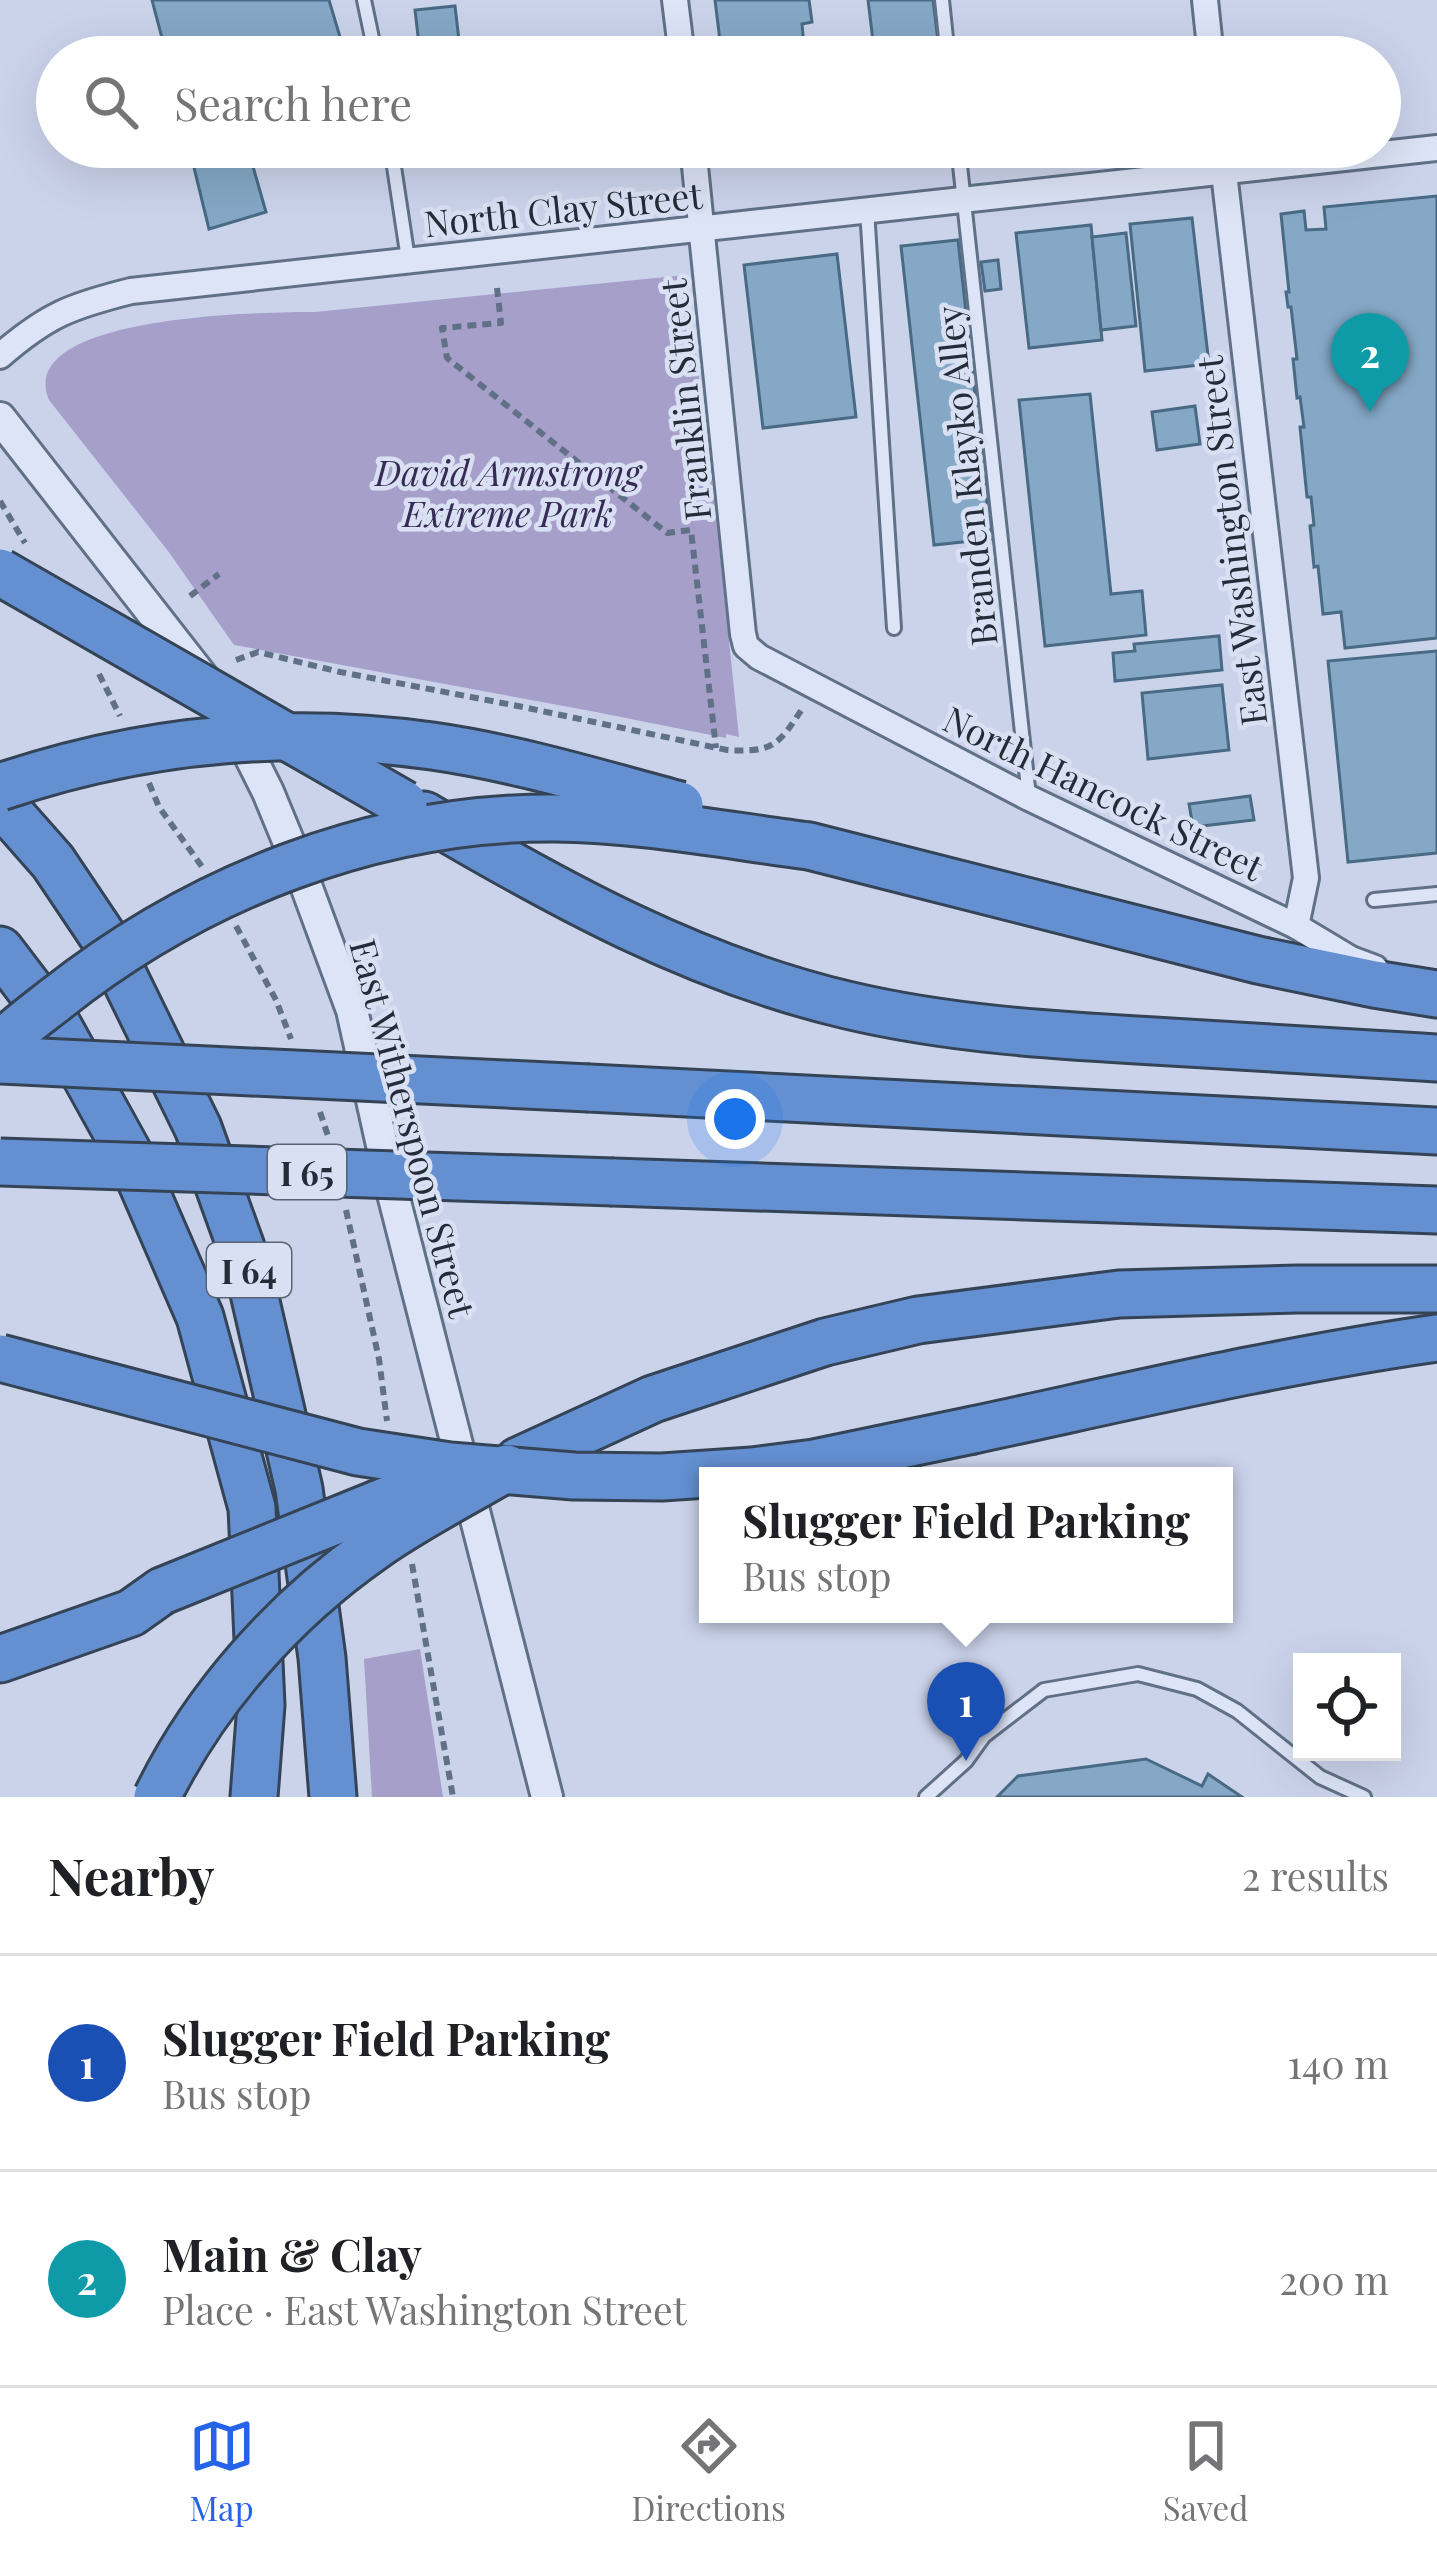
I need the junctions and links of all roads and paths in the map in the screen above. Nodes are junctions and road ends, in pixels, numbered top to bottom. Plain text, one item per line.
1 (364, 0) edge
2 (675, 0) edge
3 (942, 0) edge
4 (1205, 0) edge
5 (372, 36) edge
6 (679, 36) edge
7 (946, 36) edge
8 (1209, 36) edge
9 (1437, 148) edge
10 (1401, 150) edge
11 (394, 168) edge
12 (696, 168) edge
13 (961, 168) edge
14 (1161, 168) edge
15 (1223, 168) edge
16 (964, 197) junction
17 (867, 209) junction
18 (703, 230) junction
19 (408, 261) junction
20 (497, 288) dead end
21 (0, 356) edge
22 (0, 418) edge
23 (705, 527) dead end
24 (691, 530) junction
25 (0, 572) edge
26 (219, 574) dead end
27 (190, 596) dead end
28 (894, 628) dead end
29 (716, 634) dead end
30 (703, 635) junction
31 (746, 646) joint
32 (717, 651) dead end
33 (705, 652) junction
34 (236, 660) dead end
35 (816, 688) junction
36 (716, 748) junction
37 (0, 787) edge
38 (1029, 798) junction
39 (0, 802) edge
40 (809, 846) junction
41 (1437, 894) edge
42 (1374, 900) dead end
43 (1296, 926) junction
44 (0, 950) edge
45 (1437, 990) edge
46 (0, 1046) edge
47 (1437, 1058) edge
48 (0, 1060) edge
49 (1437, 1131) edge
50 (0, 1162) edge
51 (1437, 1210) edge
52 (1437, 1289) edge
53 (1437, 1338) edge
54 (0, 1358) edge
55 (518, 1461) junction
56 (783, 1467) edge
57 (699, 1475) edge
58 (140, 1600) junction
59 (0, 1641) edge
60 (0, 1660) edge
61 (157, 1797) edge
62 (254, 1797) edge
63 (333, 1797) edge
64 (547, 1797) edge
65 (926, 1797) edge
66 (1364, 1797) edge

1 - 5 lane
2 - 6 street
3 - 7 lane
4 - 8 street
9 - 10 street, North Clay Street
11 - 19 lane
12 - 18 street, Franklin Street
13 - 16 lane, Branden Klayko Alley
14 - 16 street, North Clay Street
15 - 43 street, East Washington Street
16 - 17 street, North Clay Street
16 - 38 lane, Branden Klayko Alley
17 - 18 street, North Clay Street
17 - 28 lane
18 - 19 street, North Clay Street
18 - 31 street, Franklin Street
19 - 21 street, North Clay Street
20 - 24 path
22 - 64 street, East Witherspoon Street
23 - 24 path
24 - 30 path
25 - 47 highway, bridge
26 - 27 path
29 - 30 path
30 - 33 path
31 - 35 street, North Hancock Street
32 - 33 path
33 - 36 path
34 - 36 path
35 - 36 path
35 - 38 street, North Hancock Street
37 - 40 highway, bridge
38 - 43 street, North Hancock Street
39 - 63 highway, I 64
40 - 45 highway
40 - 46 highway, bridge
41 - 42 lane
43 - 45 street, North Hancock Street
44 - 62 highway
48 - 49 highway, bridge
50 - 51 highway, I 65, bridge
52 - 55 highway
53 - 56 highway, bridge
54 - 57 highway, bridge
55 - 58 highway, bridge
55 - 61 highway, bridge
58 - 59 highway
58 - 60 highway
65 - 66 lane

